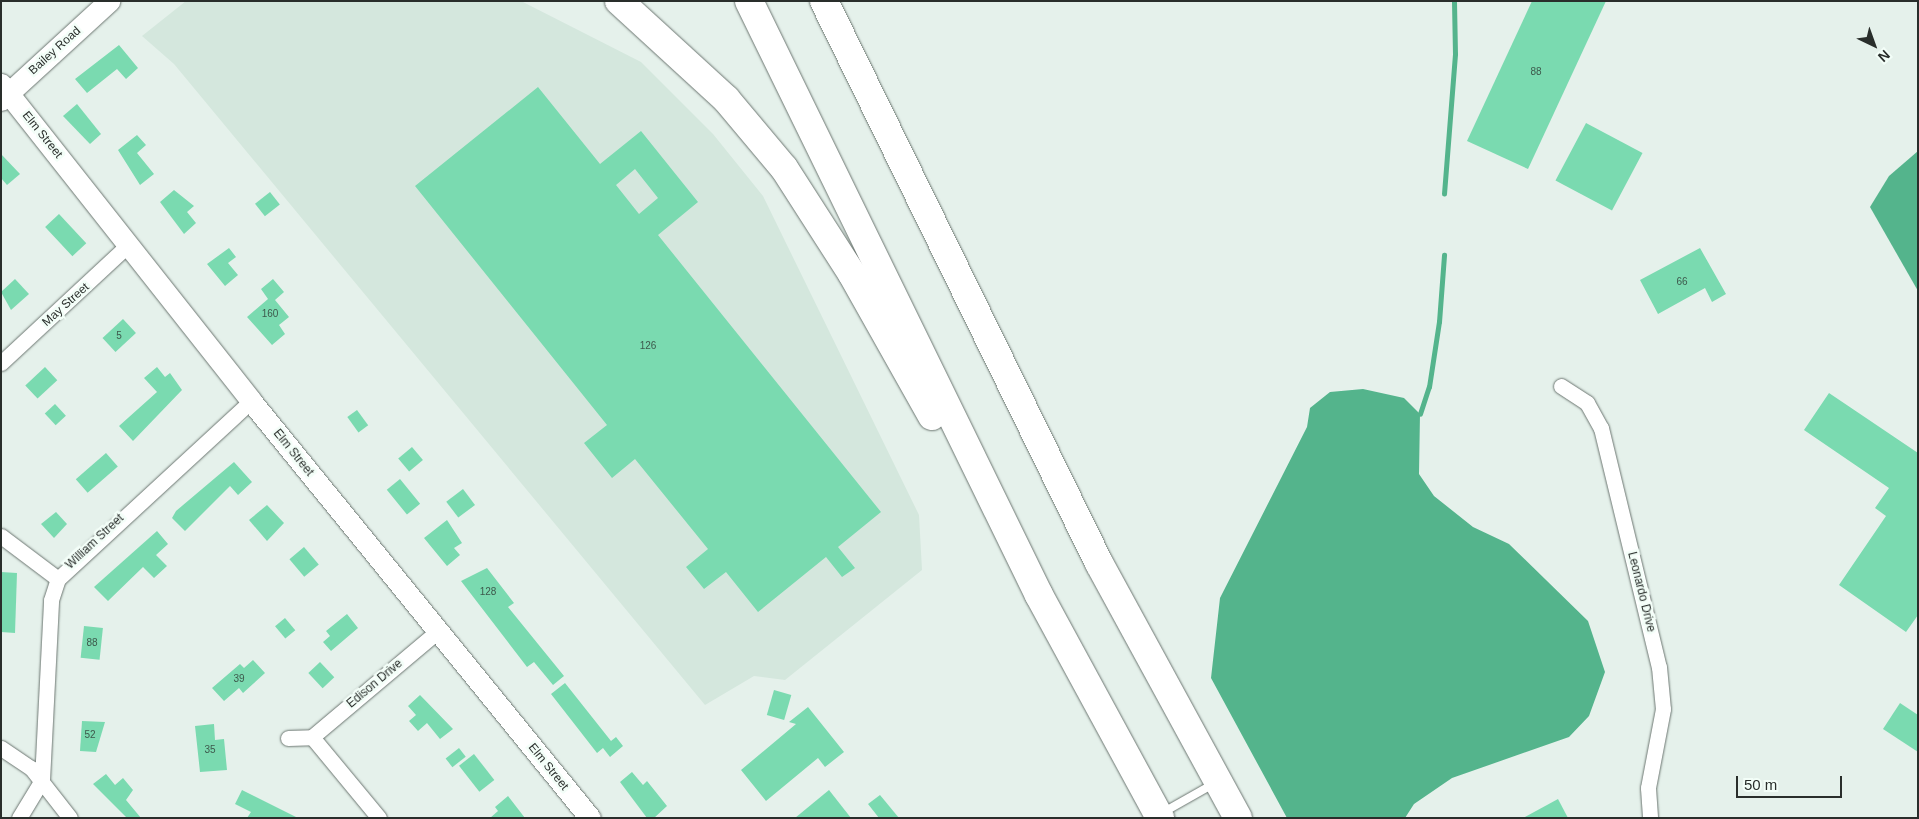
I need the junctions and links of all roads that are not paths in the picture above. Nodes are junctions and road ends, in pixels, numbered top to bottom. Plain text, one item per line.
1 (109, 1) edge
2 (619, 1) edge
3 (749, 1) edge
4 (824, 1) edge
5 (843, 1) edge
6 (4, 92) edge
7 (880, 116) junction
8 (129, 244) junction
9 (1, 363) edge
10 (1560, 386) dead end
11 (251, 401) junction
12 (1, 536) edge
13 (1024, 563) junction
14 (58, 579) junction
15 (438, 631) junction
16 (312, 737) junction
17 (288, 738) dead end
18 (1, 748) edge
19 (42, 780) junction
20 (1216, 782) junction
21 (1159, 816) edge
22 (18, 818) edge
23 (70, 818) edge
24 (379, 818) edge
25 (590, 818) edge
26 (1238, 818) edge
27 (1650, 818) edge

1 - 6 street, Bailey Road
2 - 13 highway
3 - 13 highway
4 - 7 highway
5 - 7 highway
6 - 8 street, Elm Street
7 - 20 highway
8 - 9 street, May Street
8 - 11 street, Elm Street
10 - 27 street, Leonardo Drive
11 - 14 street, William Street
11 - 15 street, Elm Street
12 - 14 street
13 - 21 highway
14 - 19 street, William Street
15 - 16 street, Edison Drive
15 - 25 street, Elm Street
16 - 17 street
16 - 24 street
18 - 19 street
19 - 22 street, William Street
19 - 23 street
20 - 21 lane
20 - 26 highway

